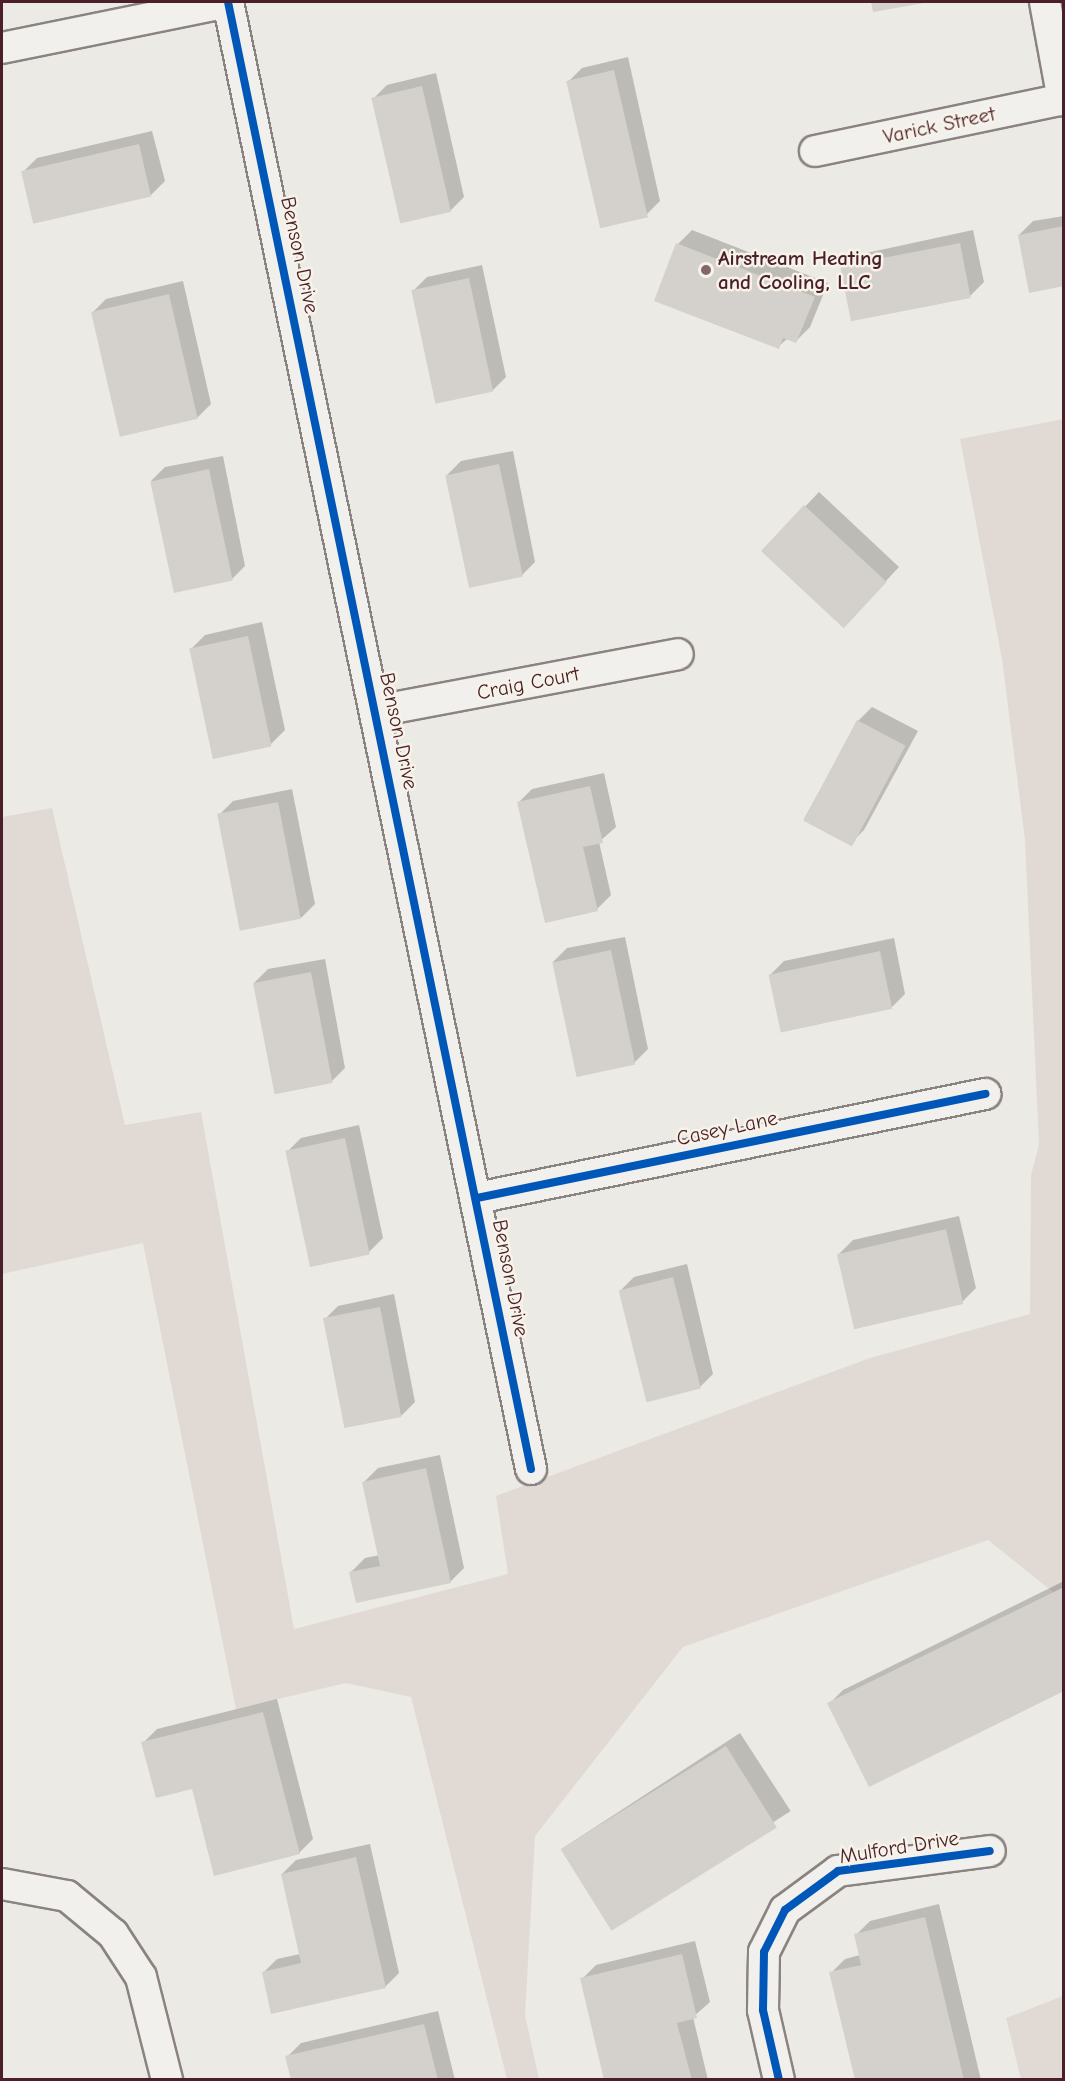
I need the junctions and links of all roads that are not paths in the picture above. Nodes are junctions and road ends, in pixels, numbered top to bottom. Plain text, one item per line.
1 (228, 2) edge
2 (1045, 2) edge
3 (2, 48) edge
4 (1063, 100) edge
5 (815, 151) dead end
6 (678, 654) dead end
7 (377, 711) junction
8 (985, 1094) dead end
9 (477, 1198) junction
10 (531, 1469) dead end
11 (990, 1851) dead end
12 (2, 1884) edge
13 (167, 2079) edge
14 (779, 2079) edge

1 - 3 street
1 - 7 street, Benson Drive
2 - 4 street
4 - 5 street, Varick Street
6 - 7 street, Craig Court
7 - 9 street, Benson Drive
8 - 9 street, Casey Lane
9 - 10 street, Benson Drive
11 - 14 street, Mulford Drive
12 - 13 street

